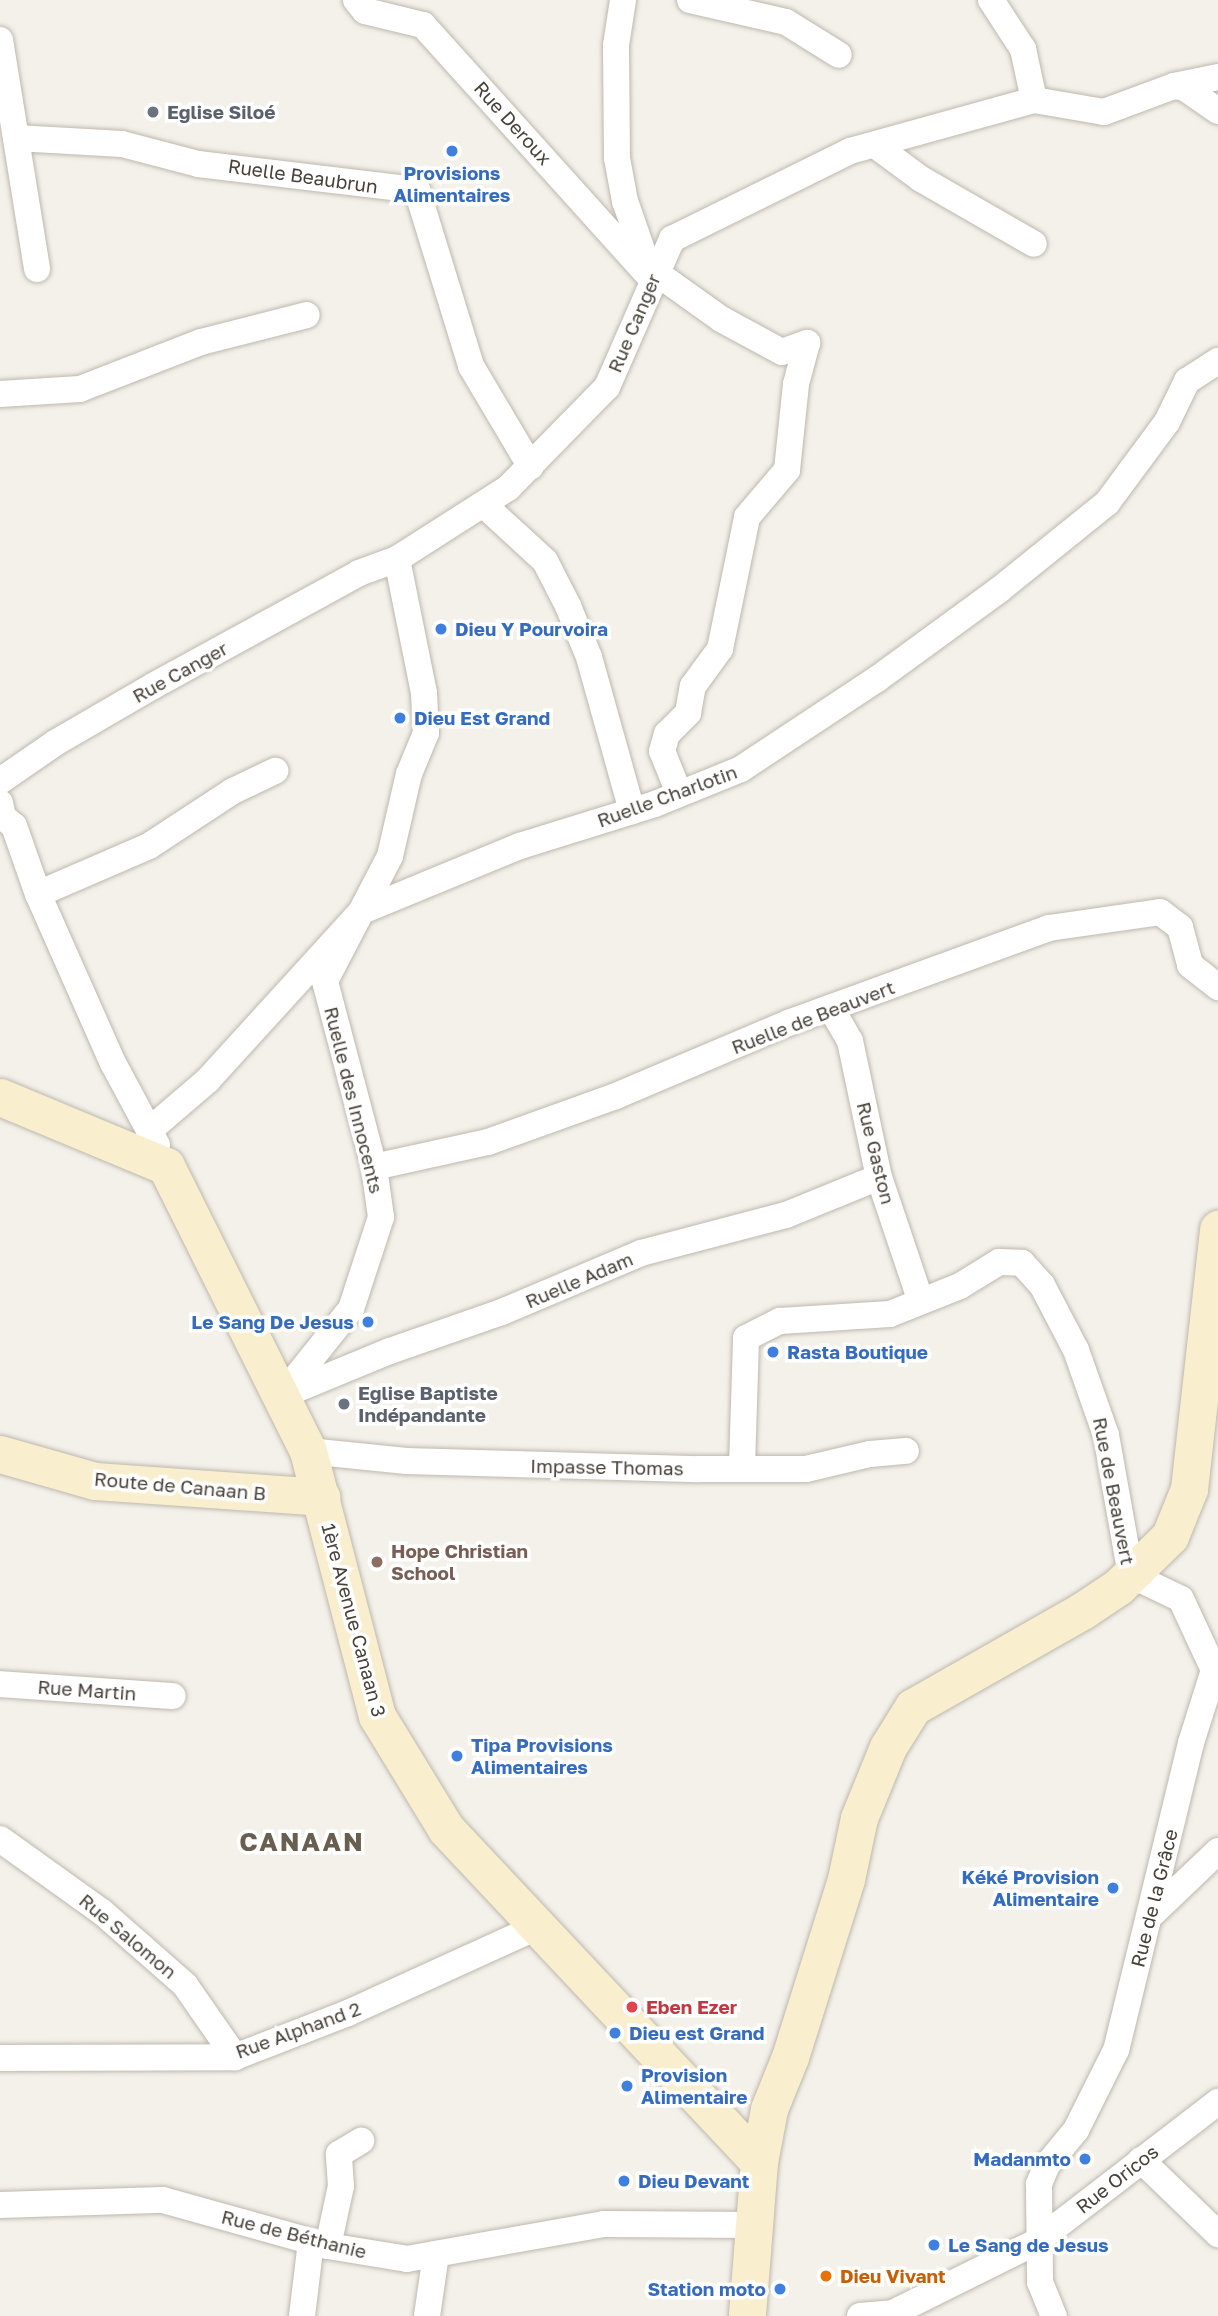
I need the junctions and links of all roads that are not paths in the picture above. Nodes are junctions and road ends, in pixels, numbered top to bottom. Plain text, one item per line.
1 (356, 0) edge
2 (623, 0) edge
3 (690, 0) edge
4 (991, 0) edge
5 (0, 40) edge
6 (839, 55) dead end
7 (1218, 77) edge
8 (1174, 86) junction
9 (1034, 100) junction
10 (1218, 111) edge
11 (16, 138) junction
12 (875, 145) junction
13 (1034, 244) dead end
14 (37, 269) dead end
15 (652, 278) junction
16 (307, 315) dead end
17 (1218, 361) edge
18 (0, 394) edge
19 (531, 467) junction
20 (484, 505) junction
21 (397, 559) junction
22 (275, 771) dead end
23 (0, 781) edge
24 (680, 793) junction
25 (632, 811) junction
26 (1, 812) edge
27 (38, 894) junction
28 (362, 911) junction
29 (1218, 987) edge
30 (831, 1008) junction
31 (0, 1097) edge
32 (150, 1129) junction
33 (166, 1166) junction
34 (374, 1167) junction
35 (879, 1177) junction
36 (1218, 1229) edge
37 (920, 1299) junction
38 (282, 1395) junction
39 (308, 1451) junction
40 (906, 1451) dead end
41 (0, 1454) edge
42 (742, 1467) junction
43 (321, 1497) junction
44 (1131, 1574) junction
45 (0, 1684) edge
46 (173, 1696) dead end
47 (0, 1839) edge
48 (1218, 1851) edge
49 (1153, 1913) junction
50 (537, 1927) junction
51 (235, 2057) junction
52 (0, 2058) edge
53 (1218, 2102) edge
54 (361, 2141) dead end
55 (1141, 2160) junction
56 (759, 2162) junction
57 (0, 2205) edge
58 (755, 2225) junction
59 (1218, 2234) edge
60 (1036, 2242) junction
61 (320, 2244) junction
62 (436, 2254) junction
63 (894, 2315) edge
64 (302, 2316) edge
65 (427, 2316) edge
66 (747, 2316) edge
67 (860, 2316) edge
68 (1054, 2316) edge

1 - 15 street, Rue Deroux
2 - 15 street
3 - 6 street
4 - 9 street
5 - 11 street
7 - 8 street, Rue Canger
8 - 9 street, Rue Canger
8 - 10 street
9 - 12 street, Rue Canger
11 - 14 street
11 - 19 street, Ruelle Beaubrun
12 - 13 street
12 - 15 street, Rue Canger
15 - 19 street, Rue Canger
15 - 24 street
16 - 18 street
17 - 24 street, Ruelle Charlotin
19 - 20 street, Rue Canger
20 - 21 street, Rue Canger
20 - 25 street
21 - 23 street, Rue Canger
21 - 28 street
22 - 27 street
24 - 25 street, Ruelle Charlotin
25 - 28 street, Ruelle Charlotin
26 - 27 street
27 - 32 street
28 - 32 street, Ruelle Charlotin
28 - 34 street, Ruelle des Innocents
29 - 30 street, Ruelle de Beauvert
30 - 34 street, Ruelle de Beauvert
30 - 35 street, Rue Gaston
31 - 33 main road
32 - 33 street
33 - 38 main road, 1ère Avenue Canaan 3
34 - 38 street, Ruelle des Innocents
35 - 37 street, Rue Gaston
35 - 38 street, Ruelle Adam
36 - 44 main road
37 - 42 street, Rue de Beauvert
37 - 44 street, Rue de Beauvert
38 - 39 main road, 1ère Avenue Canaan 3
39 - 42 street, Impasse Thomas
39 - 43 main road, 1ère Avenue Canaan 3
40 - 42 street, Impasse Thomas
41 - 43 main road, Route de Canaan B
43 - 50 main road, 1ère Avenue Canaan 3
44 - 49 street, Rue de la Grâce
44 - 56 main road
45 - 46 street, Rue Martin
47 - 51 street, Rue Salomon
48 - 49 street
49 - 60 street, Rue de la Grâce
50 - 51 street, Rue Alphand 2
50 - 56 main road, 1ère Avenue Canaan 3
51 - 52 street, Rue Alphand 2
53 - 55 street, Rue Oricos
54 - 61 street
55 - 59 street
55 - 60 street, Rue Oricos
56 - 58 main road
57 - 61 street, Rue de Béthanie
58 - 62 street, Rue de Béthanie
58 - 66 main road
60 - 63 street, Rue Oricos
60 - 68 street, Rue de la Grâce
61 - 62 street, Rue de Béthanie
61 - 64 street
62 - 65 street
63 - 67 street, Rue Oricos

